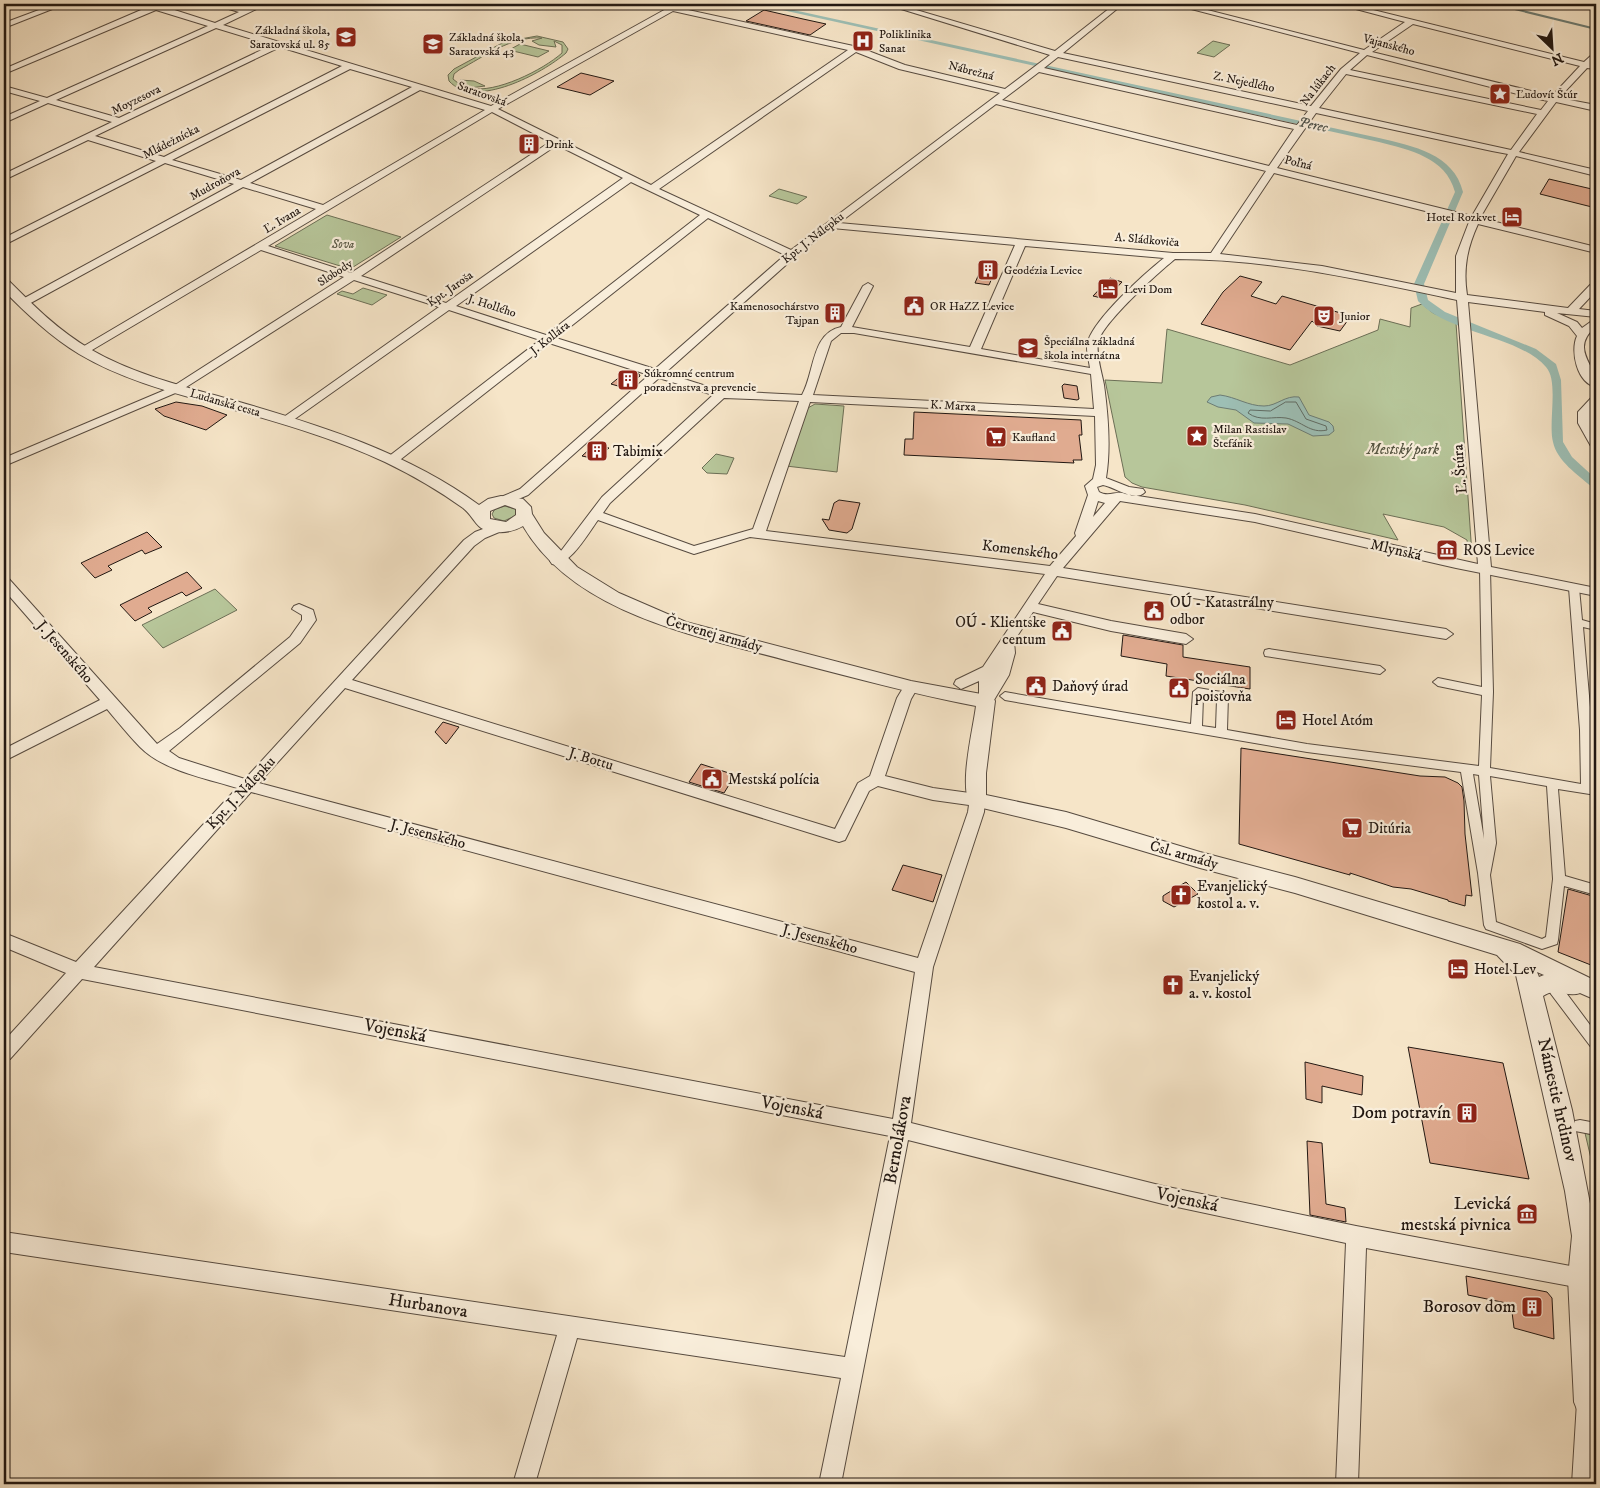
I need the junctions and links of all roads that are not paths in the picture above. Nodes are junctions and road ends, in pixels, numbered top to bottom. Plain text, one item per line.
1 (61, 4) edge
2 (145, 4) edge
3 (216, 4) edge
4 (263, 4) edge
5 (680, 4) edge
6 (889, 4) edge
7 (1119, 4) edge
8 (1176, 4) edge
9 (1341, 4) edge
10 (231, 5) edge
11 (156, 7) junction
12 (670, 8) junction
13 (245, 12) junction
14 (1411, 22) junction
15 (215, 25) junction
16 (4, 26) edge
17 (280, 44) junction
18 (855, 49) junction
19 (1366, 52) junction
20 (1056, 54) junction
21 (1596, 54) edge
22 (1586, 65) junction
23 (349, 66) junction
24 (1039, 67) junction
25 (1596, 67) edge
26 (1344, 71) junction
27 (4, 72) edge
28 (419, 87) junction
29 (4, 88) edge
30 (1005, 92) junction
31 (1554, 99) junction
32 (48, 101) junction
33 (994, 101) junction
34 (1596, 108) edge
35 (492, 109) junction
36 (1314, 110) junction
37 (1543, 113) junction
38 (4, 120) edge
39 (120, 121) junction
40 (1302, 125) junction
41 (88, 137) junction
42 (556, 142) junction
43 (1513, 153) junction
44 (164, 160) junction
45 (1271, 170) junction
46 (1596, 173) edge
47 (4, 177) edge
48 (630, 178) junction
49 (241, 183) junction
50 (652, 189) junction
51 (326, 209) junction
52 (706, 215) junction
53 (1475, 220) junction
54 (828, 225) junction
55 (1022, 241) junction
56 (4, 242) edge
57 (261, 247) junction
58 (1593, 249) edge
59 (792, 254) junction
60 (1173, 256) junction
61 (1216, 257) junction
62 (353, 277) junction
63 (4, 284) edge
64 (868, 286) dead end
65 (1594, 288) dead end
66 (1462, 297) junction
67 (23, 303) junction
68 (1527, 305) junction
69 (448, 306) junction
70 (1572, 310) junction
71 (1596, 314) edge
72 (1596, 321) edge
73 (844, 328) junction
74 (1582, 335) junction
75 (549, 339) junction
76 (83, 351) junction
77 (974, 351) junction
78 (1096, 372) junction
79 (657, 373) junction
80 (1596, 384) edge
81 (176, 389) junction
82 (720, 394) junction
83 (806, 398) junction
84 (1596, 399) edge
85 (1099, 413) junction
86 (285, 421) junction
87 (1596, 445) edge
88 (392, 460) junction
89 (4, 462) edge
90 (1099, 481) junction
91 (1118, 492) junction
92 (1094, 495) junction
93 (595, 514) junction
94 (504, 515) junction
95 (758, 534) junction
96 (1078, 540) junction
97 (557, 560) junction
98 (1054, 570) junction
99 (1485, 570) junction
100 (4, 582) edge
101 (1574, 588) junction
102 (1596, 592) edge
103 (1030, 606) junction
104 (298, 609) dead end
105 (1578, 622) junction
106 (1596, 627) edge
107 (1446, 634) dead end
108 (1186, 639) dead end
109 (1009, 643) junction
110 (1269, 653) dead end
111 (1380, 670) dead end
112 (988, 671) junction
113 (342, 682) junction
114 (1438, 682) dead end
115 (961, 684) junction
116 (916, 688) junction
117 (1488, 692) junction
118 (1006, 696) dead end
119 (986, 701) junction
120 (108, 702) junction
121 (1196, 729) junction
122 (1591, 731) edge
123 (1221, 733) junction
124 (156, 752) junction
125 (4, 756) edge
126 (1466, 769) junction
127 (1484, 771) junction
128 (876, 780) junction
129 (1552, 782) junction
130 (248, 786) junction
131 (1592, 790) edge
132 (978, 800) junction
133 (1484, 875) junction
134 (1559, 879) junction
135 (1596, 890) edge
136 (4, 940) edge
137 (1504, 950) junction
138 (924, 967) junction
139 (79, 970) junction
140 (1556, 990) dead end
141 (1532, 992) junction
142 (1596, 992) edge
143 (1596, 1043) edge
144 (4, 1053) edge
145 (1580, 1126) dead end
146 (901, 1129) junction
147 (1596, 1129) edge
148 (1356, 1236) junction
149 (4, 1242) edge
150 (1581, 1278) junction
151 (570, 1328) junction
152 (853, 1369) junction
153 (1592, 1404) edge
154 (524, 1484) edge
155 (830, 1484) edge
156 (1347, 1484) edge
157 (1583, 1484) edge

1 - 16 street
2 - 11 street, Saratovská
3 - 10 street
4 - 13 street
5 - 12 street, Ľ. Ivana
6 - 20 street, Z. Nejedlého
7 - 20 street, Kpt. J. Nálepku
8 - 19 street, Vajanského
9 - 14 street
10 - 13 street
11 - 15 street, Saratovská
11 - 27 street
12 - 18 street, Nábrežná
12 - 35 street, Ľ. Ivana
13 - 15 street
14 - 19 street, Na lúkach
14 - 22 street
15 - 17 street, Saratovská
15 - 32 street
17 - 23 street, Saratovská
17 - 39 street, Moyzesova
18 - 30 street, Nábrežná
18 - 50 street
19 - 26 street, Na lúkach
19 - 31 street, Vajanského
20 - 24 street, Kpt. J. Nálepku
20 - 36 street, Z. Nejedlého
21 - 22 street, Ľ. Štúra
22 - 25 street
22 - 31 street, Ľ. Štúra
23 - 28 street, Saratovská
23 - 44 street, Mládežnícka
24 - 30 street, Kpt. J. Nálepku
24 - 40 street
26 - 36 street, Na lúkach
26 - 37 street
28 - 35 street, Saratovská
28 - 49 street, Mudroňova
29 - 32 street
30 - 33 street, Kpt. J. Nálepku
31 - 34 street, Vajanského
31 - 37 street, Ľ. Štúra
32 - 38 street
32 - 39 street
33 - 45 street, Poľná
33 - 54 street, Kpt. J. Nálepku
35 - 42 street, Saratovská
35 - 51 street, Ľ. Ivana
36 - 40 street, Na lúkach
36 - 43 street, Z. Nejedlého
37 - 43 street, Ľ. Štúra
39 - 41 street, Moyzesova
40 - 45 street, Na lúkach
41 - 44 street
41 - 47 street, Moyzesova
42 - 48 street, Saratovská
42 - 62 street, Slobody
43 - 46 street, Z. Nejedlého
43 - 53 street, Ľ. Štúra
44 - 49 street
44 - 56 street, Mládežnícka
45 - 53 street, Poľná
45 - 61 street, Na lúkach
48 - 50 street, Saratovská
48 - 69 street, Kpt. Jaroša
49 - 51 street
49 - 67 street, Mudroňova
50 - 52 street, Saratovská
51 - 57 street, Ľ. Ivana
52 - 59 street, Saratovská
52 - 75 street, J. Kollára
53 - 58 street, Poľná
53 - 66 street, Ľ. Štúra
54 - 55 street, A. Sládkoviča
54 - 59 street, Kpt. J. Nálepku
55 - 60 street, A. Sládkoviča
55 - 77 street
57 - 62 street, J. Hollého
57 - 76 street, Ľ. Ivana
59 - 79 street, Kpt. J. Nálepku
60 - 61 street, A. Sládkoviča
60 - 78 street
61 - 66 street, A. Sládkoviča
62 - 69 street, J. Hollého
62 - 81 street, Slobody
63 - 67 street, Ludanská cesta
64 - 73 street
65 - 70 street
66 - 68 street, A. Sládkoviča
66 - 99 street, Ľ. Štúra
67 - 76 street, Ludanská cesta
68 - 70 street
68 - 74 street
69 - 75 street, J. Hollého
69 - 86 street, Kpt. Jaroša
70 - 71 street
72 - 74 street
73 - 77 street
73 - 83 street
74 - 80 street
75 - 79 street, J. Hollého
75 - 88 street, J. Kollára
76 - 81 street, Ludanská cesta
77 - 78 street
78 - 85 street
79 - 82 street, K. Marxa
79 - 94 street, Kpt. J. Nálepku
81 - 86 street, Ludanská cesta
81 - 89 street, Slobody
82 - 83 street, K. Marxa
82 - 93 street
83 - 85 street, K. Marxa
83 - 95 street
84 - 87 street
85 - 90 street
85 - 91 street
86 - 88 street, Ludanská cesta
88 - 94 street, Ludanská cesta
90 - 91 street
90 - 92 street
91 - 92 street
91 - 96 street
91 - 99 street, Mlynská
92 - 96 street
93 - 95 street, Komenského
93 - 97 street
94 - 97 street, Červenej armády
94 - 113 street, Kpt. J. Nálepku
95 - 98 street, Komenského
96 - 98 street
97 - 116 street, Červenej armády
98 - 103 street
98 - 107 street, Komenského
99 - 101 street, Mlynská
99 - 117 street, Ľ. Štúra
100 - 120 street, J. Jesenského
101 - 102 street, Mlynská
101 - 105 street
103 - 108 street
103 - 109 street
104 - 124 street
105 - 106 street
105 - 122 street
109 - 112 street
109 - 119 street
110 - 111 street
112 - 115 street
112 - 119 street
113 - 128 street, J. Bottu
113 - 130 street, Kpt. J. Nálepku
114 - 117 street
115 - 116 street, Červenej armády
115 - 119 street
116 - 119 street, Červenej armády
116 - 128 street
117 - 127 street, Ľ. Štúra
118 - 121 street
119 - 132 street
120 - 124 street, J. Jesenského
120 - 125 street
121 - 123 street
121 - 123 street
122 - 131 street
123 - 126 street
124 - 130 street, J. Jesenského
126 - 127 street
126 - 133 street
127 - 129 street
127 - 133 street, Ľ. Štúra
128 - 132 street
129 - 131 street
129 - 134 street
130 - 138 street, J. Jesenského
130 - 139 street, Kpt. J. Nálepku
132 - 137 street, Čsl. armády
132 - 138 street, Bernolákova
133 - 134 street, Ľ. Štúra
134 - 135 street
136 - 139 street, Vojenská
137 - 141 street, Čsl. armády
137 - 142 street, Čsl. armády
138 - 146 street, Bernolákova
139 - 144 street, Kpt. J. Nálepku
139 - 146 street, Vojenská
140 - 143 street
141 - 142 street
141 - 150 street, Námestie hrdinov
145 - 147 street
146 - 148 street, Vojenská
146 - 152 street, Bernolákova
148 - 150 street, Vojenská
148 - 156 street
149 - 151 street, Hurbanova
150 - 153 street, Námestie hrdinov
151 - 152 street, Hurbanova
151 - 154 street
152 - 155 street, Bernolákova
153 - 157 street

